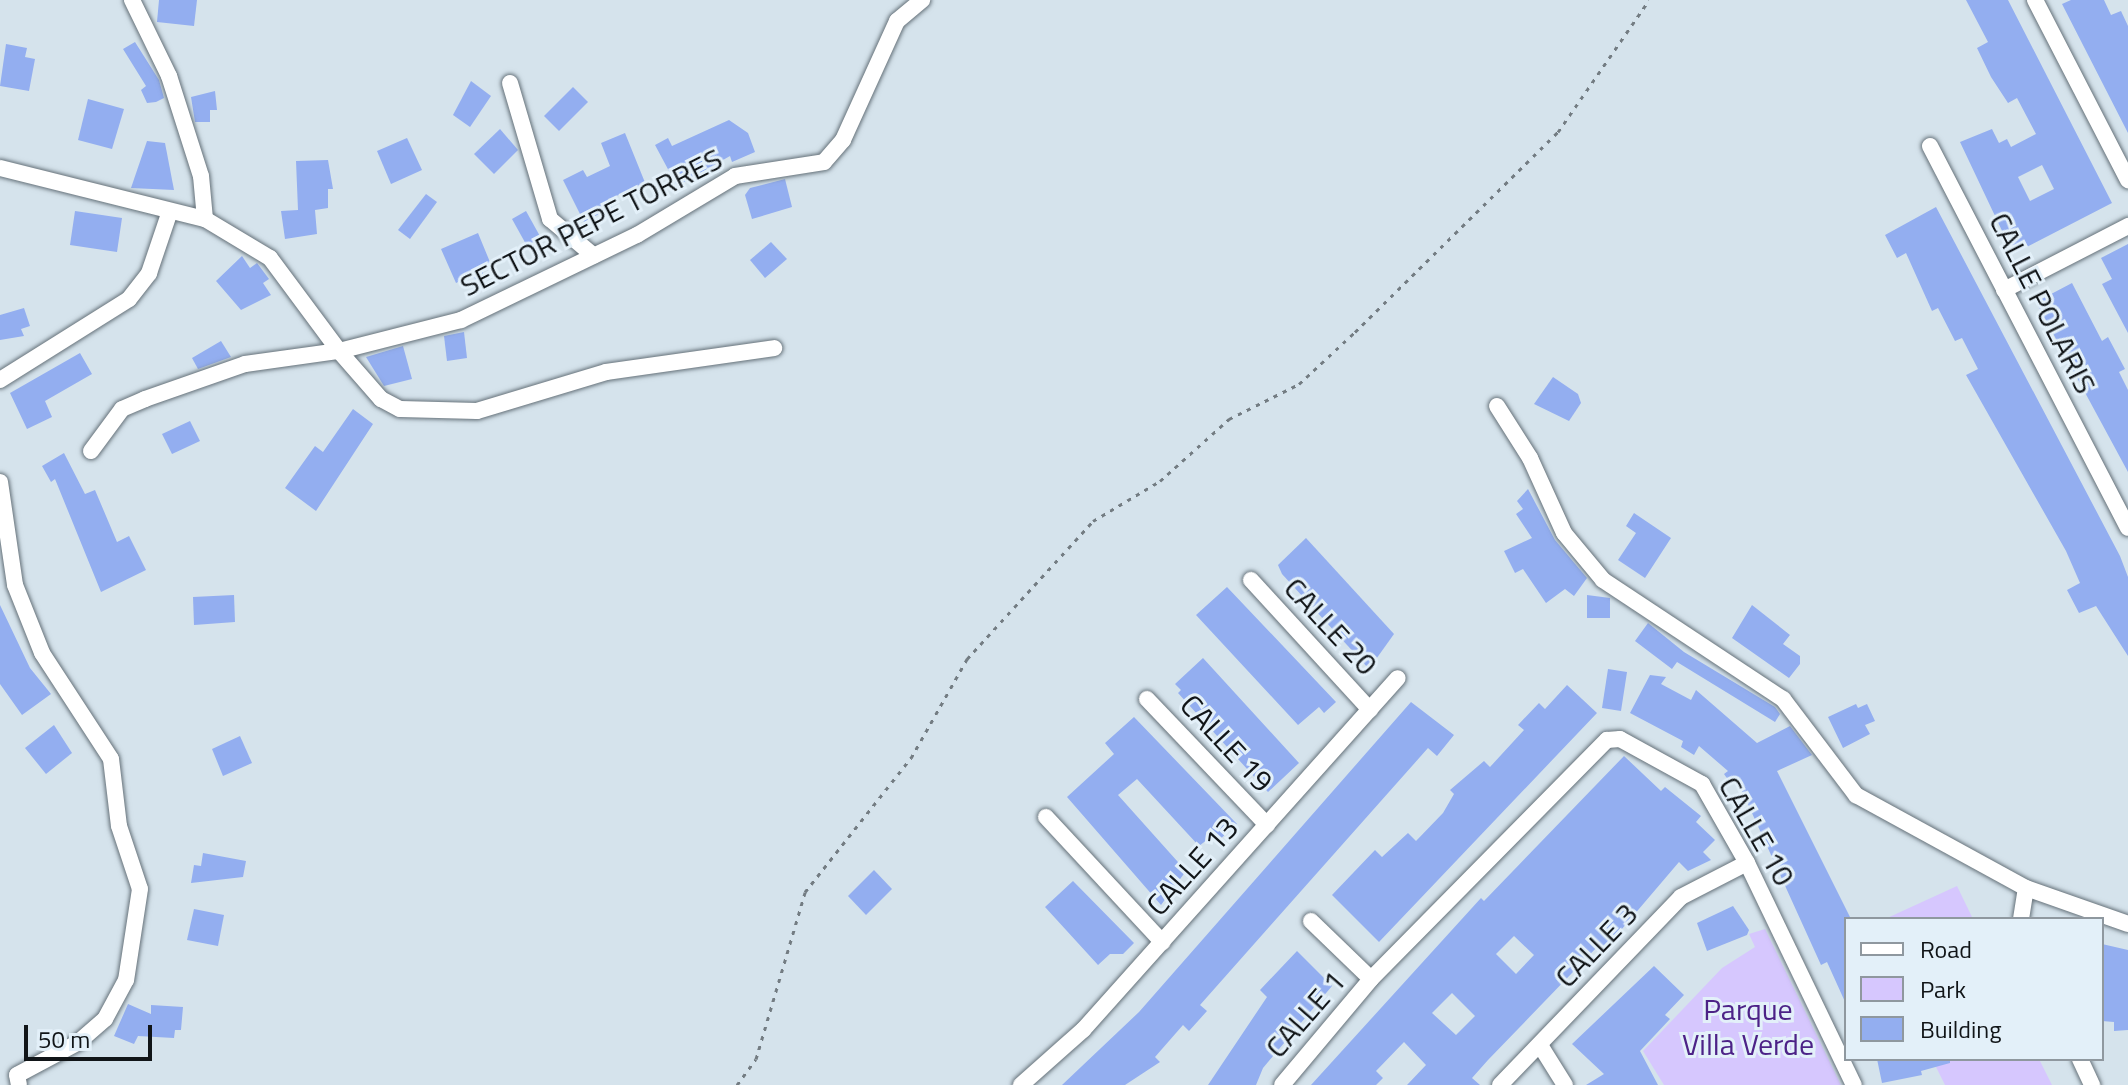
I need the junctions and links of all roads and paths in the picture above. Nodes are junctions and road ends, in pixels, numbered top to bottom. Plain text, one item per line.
1 (132, 0) edge
2 (922, 0) edge
3 (1649, 0) edge
4 (2035, 0) edge
5 (510, 83) dead end
6 (1930, 146) dead end
7 (0, 168) edge
8 (2128, 180) edge
9 (170, 211) junction
10 (205, 219) junction
11 (2128, 226) edge
12 (594, 256) junction
13 (2004, 290) junction
14 (774, 348) dead end
15 (339, 351) junction
16 (0, 380) edge
17 (1497, 406) dead end
18 (91, 451) dead end
19 (0, 482) edge
20 (2128, 528) edge
21 (1251, 580) dead end
22 (1398, 678) dead end
23 (1147, 699) dead end
24 (1370, 710) junction
25 (1046, 817) dead end
26 (1267, 825) junction
27 (1747, 863) junction
28 (2026, 888) junction
29 (2021, 917) edge
30 (1311, 921) dead end
31 (2128, 924) edge
32 (1162, 942) junction
33 (1371, 979) junction
34 (1540, 1045) junction
35 (2081, 1061) edge
36 (19, 1085) edge
37 (737, 1085) edge
38 (1021, 1085) edge
39 (1282, 1085) edge
40 (1500, 1085) edge
41 (1565, 1085) edge
42 (1854, 1085) edge
43 (2092, 1085) edge

1 - 10 street
2 - 12 street, SECTOR PEPE TORRES
3 - 37 path
4 - 8 street
5 - 12 street
6 - 13 street, CALLE POLARIS
7 - 9 street
9 - 10 street
9 - 16 street
10 - 15 street
11 - 13 street
12 - 15 street, SECTOR PEPE TORRES
13 - 20 street, CALLE POLARIS
14 - 15 street
15 - 18 street, SECTOR PEPE TORRES
17 - 28 street
19 - 36 street
21 - 24 street, CALLE 20
22 - 24 street, CALLE 13
23 - 26 street, CALLE 19
24 - 26 street, CALLE 13
25 - 32 street
26 - 32 street, CALLE 13
27 - 33 street, CALLE 10
27 - 34 street, CALLE 3
27 - 42 street, CALLE 10
28 - 29 street
28 - 31 street
30 - 33 street
32 - 38 street, CALLE 13
33 - 39 street, CALLE 1
34 - 40 street, CALLE 3
34 - 41 street
35 - 43 street

